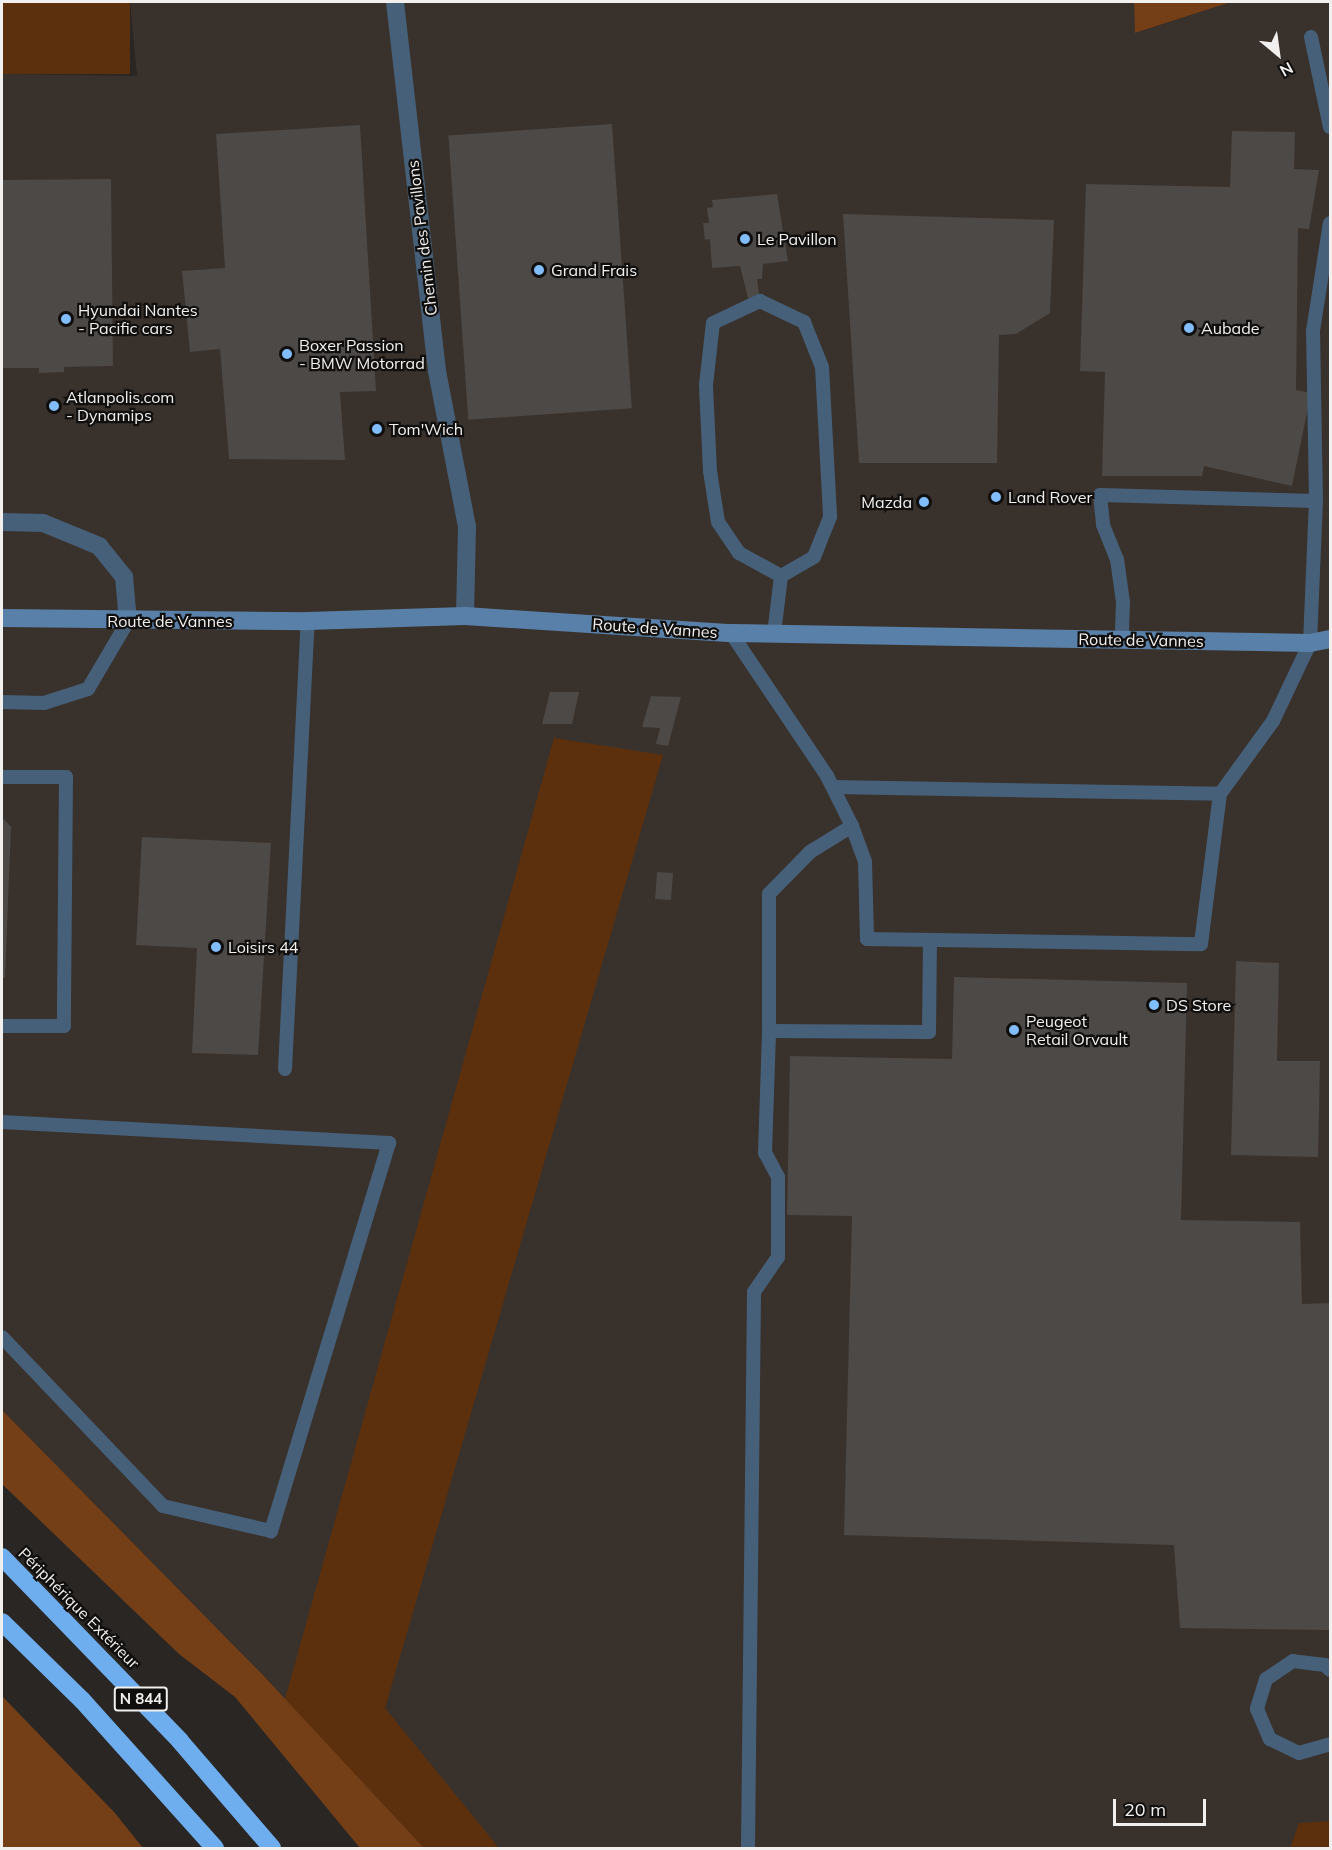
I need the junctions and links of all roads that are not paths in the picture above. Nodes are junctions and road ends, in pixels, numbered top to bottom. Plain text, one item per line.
1 (395, 2) edge
2 (1311, 37) dead end
3 (1330, 127) edge
4 (1330, 223) edge
5 (1316, 501) junction
6 (2, 522) edge
7 (780, 576) junction
8 (465, 616) junction
9 (2, 618) edge
10 (128, 621) junction
11 (308, 621) junction
12 (731, 633) junction
13 (774, 634) junction
14 (1330, 639) edge
15 (1122, 640) junction
16 (1310, 643) junction
17 (1330, 649) edge
18 (2, 702) edge
19 (2, 777) edge
20 (833, 786) junction
21 (1220, 794) junction
22 (852, 826) junction
23 (930, 941) junction
24 (2, 1026) edge
25 (769, 1031) junction
26 (285, 1069) dead end
27 (2, 1122) edge
28 (2, 1337) edge
29 (2, 1557) edge
30 (2, 1622) edge
31 (1330, 1670) edge
32 (1330, 1744) edge
33 (215, 1848) edge
34 (272, 1848) edge
35 (748, 1848) edge

1 - 8 street, Chemin des Pavillons
2 - 3 lane
4 - 5 lane
5 - 15 lane
5 - 16 lane
6 - 10 street
7 - 7 lane
7 - 13 lane
8 - 11 main road, Route de Vannes
8 - 12 main road, Route de Vannes
9 - 10 main road, Route de Vannes
10 - 11 main road, Route de Vannes
10 - 18 lane
11 - 26 lane
12 - 13 main road, Route de Vannes
12 - 20 lane
13 - 15 main road, Route de Vannes
14 - 16 main road, Route de Vannes
15 - 16 main road, Route de Vannes
16 - 17 main road, Route de Vannes
16 - 21 lane
19 - 24 lane
20 - 21 lane
20 - 22 lane
21 - 23 lane
22 - 23 lane
22 - 25 lane
23 - 25 lane
25 - 35 lane
27 - 28 lane
29 - 34 highway, Périphérique Extérieur / N 844
30 - 33 highway, N 844
31 - 32 lane

